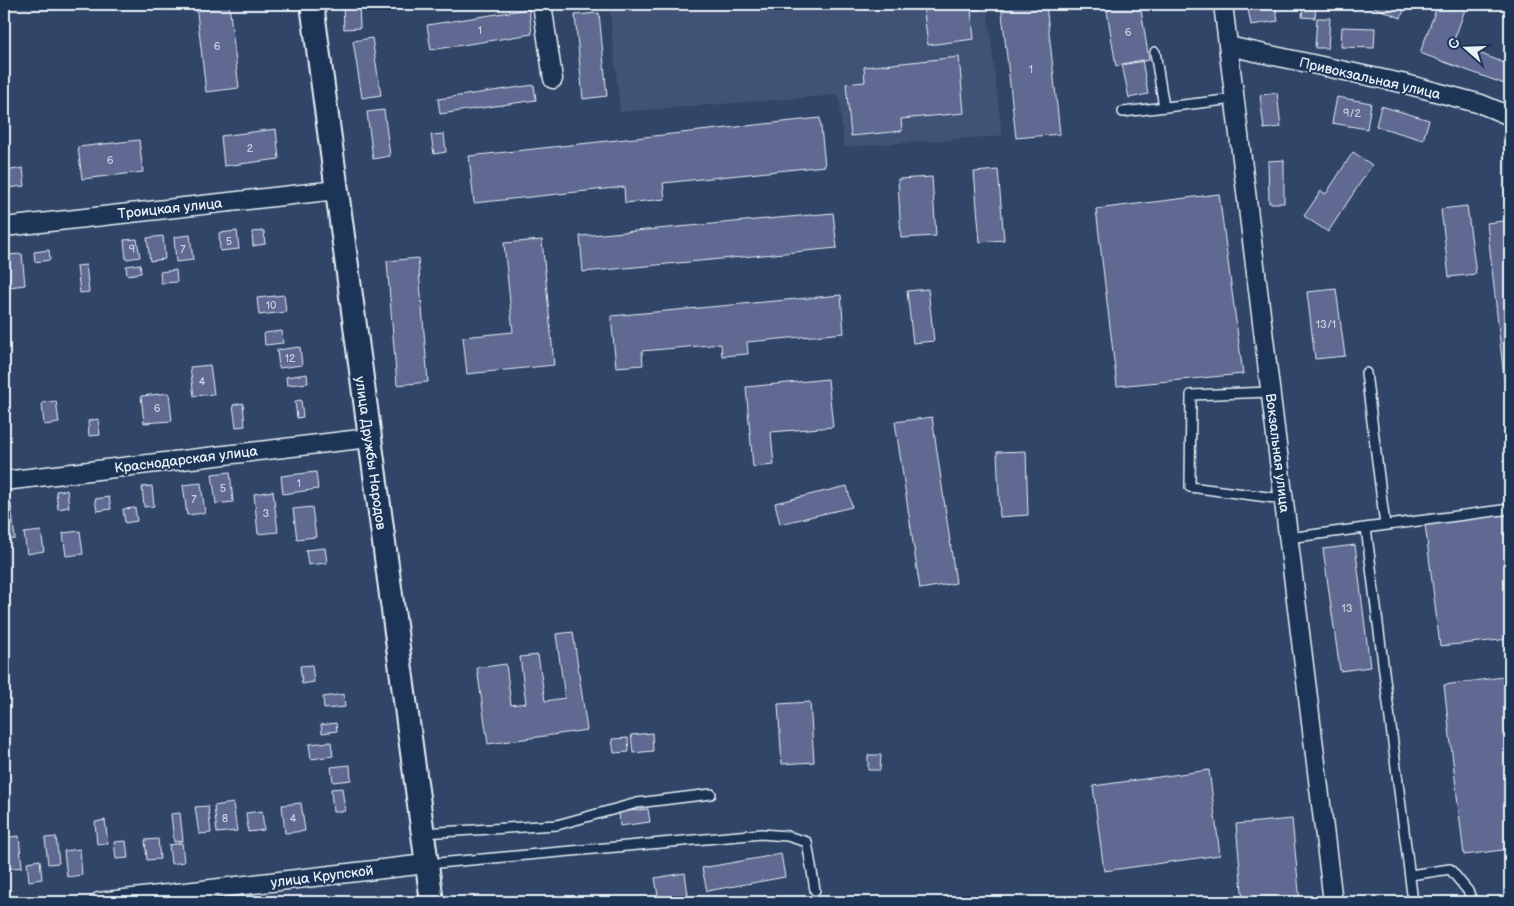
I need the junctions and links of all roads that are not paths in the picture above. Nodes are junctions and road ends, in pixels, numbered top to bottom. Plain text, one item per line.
1 (312, 4) edge
2 (542, 4) edge
3 (1223, 4) edge
4 (1228, 46) junction
5 (1155, 52) dead end
6 (553, 79) dead end
7 (1234, 99) junction
8 (1164, 107) junction
9 (1123, 112) dead end
10 (1510, 116) edge
11 (337, 190) junction
12 (4, 227) edge
13 (1366, 373) dead end
14 (1270, 392) junction
15 (369, 438) junction
16 (4, 481) edge
17 (1283, 499) junction
18 (1510, 508) edge
19 (1385, 525) junction
20 (1366, 528) junction
21 (1288, 538) junction
22 (711, 794) dead end
23 (422, 833) junction
24 (426, 864) junction
25 (1410, 875) junction
26 (815, 890) dead end
27 (99, 902) edge
28 (432, 902) edge
29 (1333, 902) edge
30 (1412, 902) edge
31 (1473, 902) edge

1 - 11 street, улица Дружбы Народов
2 - 6 street
3 - 4 street, Вокзальная улица
4 - 7 street, Вокзальная улица
4 - 10 street, Привокзальная улица
5 - 8 lane
7 - 8 lane
7 - 14 street, Вокзальная улица
8 - 9 lane
11 - 12 street, Троицкая улица
11 - 15 street, улица Дружбы Народов
13 - 19 lane
14 - 17 street, Вокзальная улица
14 - 17 lane
15 - 16 street, Краснодарская улица
15 - 23 street, улица Дружбы Народов
17 - 21 street, Вокзальная улица
18 - 19 lane
19 - 20 lane
20 - 21 lane
20 - 25 lane
21 - 29 street, Вокзальная улица
22 - 23 lane
23 - 24 street, улица Дружбы Народов
24 - 26 lane
24 - 27 street, улица Крупской
24 - 28 street, улица Дружбы Народов
25 - 30 lane
25 - 31 lane

